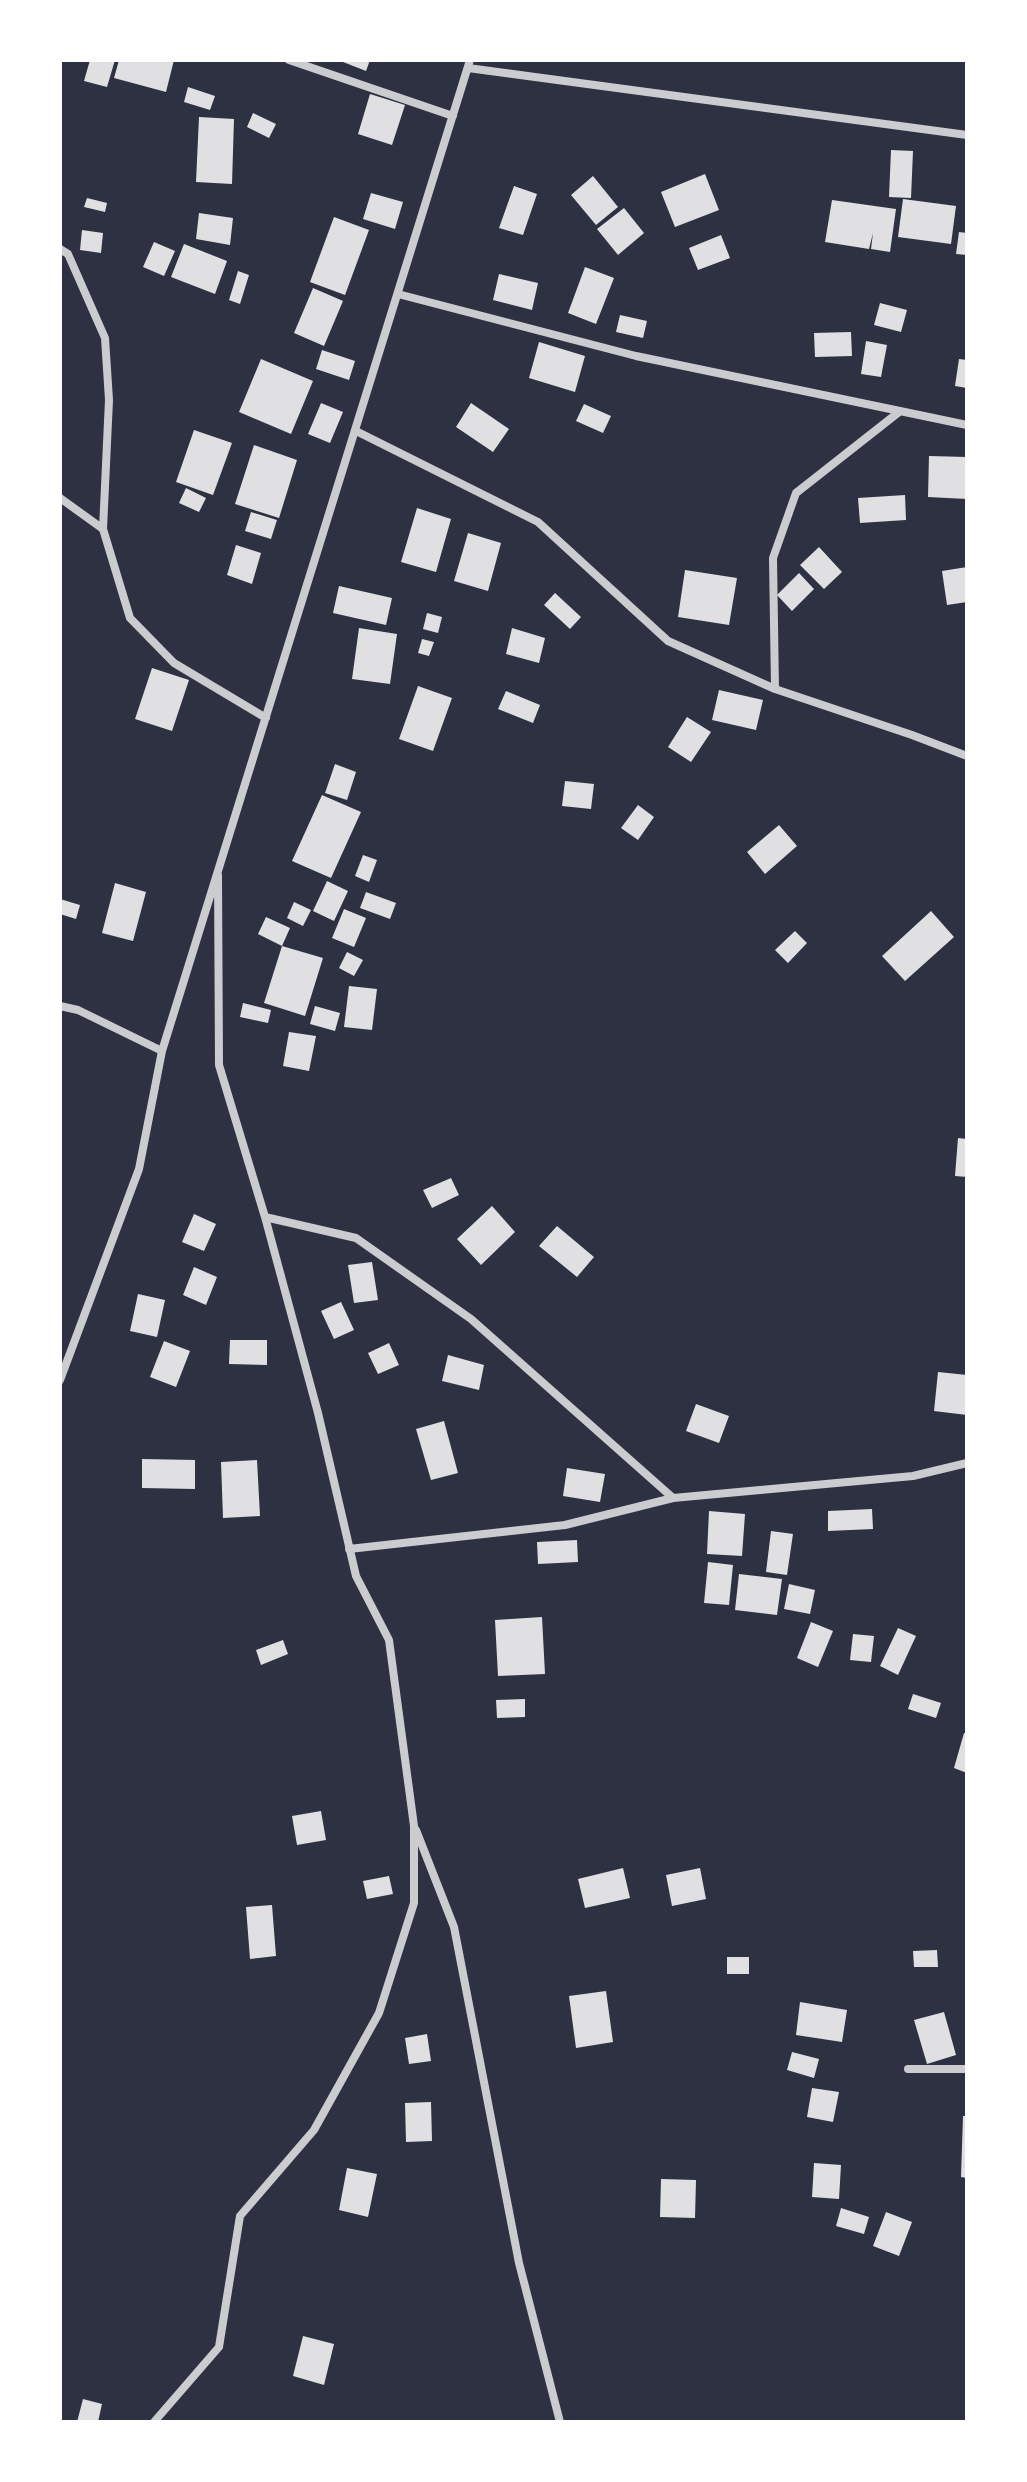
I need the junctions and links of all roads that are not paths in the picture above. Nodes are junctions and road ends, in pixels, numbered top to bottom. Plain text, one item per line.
1 (289, 60) edge
2 (469, 64) edge
3 (453, 116) junction
4 (967, 135) edge
5 (60, 249) edge
6 (398, 294) junction
7 (899, 412) junction
8 (967, 425) edge
9 (356, 431) junction
10 (60, 498) edge
11 (103, 529) junction
12 (775, 689) junction
13 (266, 718) junction
14 (967, 756) edge
15 (218, 875) junction
16 (60, 1006) edge
17 (162, 1051) junction
18 (265, 1217) junction
19 (60, 1380) edge
20 (967, 1463) edge
21 (673, 1498) junction
22 (349, 1549) junction
23 (414, 1826) junction
24 (908, 2069) dead end
25 (967, 2069) edge
26 (154, 2422) edge
27 (560, 2422) edge

1 - 3 street
2 - 3 street
2 - 4 street
3 - 6 street
5 - 11 street
6 - 7 street
6 - 9 street
7 - 8 street
7 - 12 street
9 - 12 street
9 - 13 street
10 - 11 street
11 - 13 street
12 - 14 street
13 - 15 street
15 - 17 street
15 - 18 street
16 - 17 street
17 - 19 street
18 - 21 street
18 - 22 street
20 - 21 street
21 - 22 street
22 - 23 street
23 - 26 street
23 - 27 street
24 - 25 street

